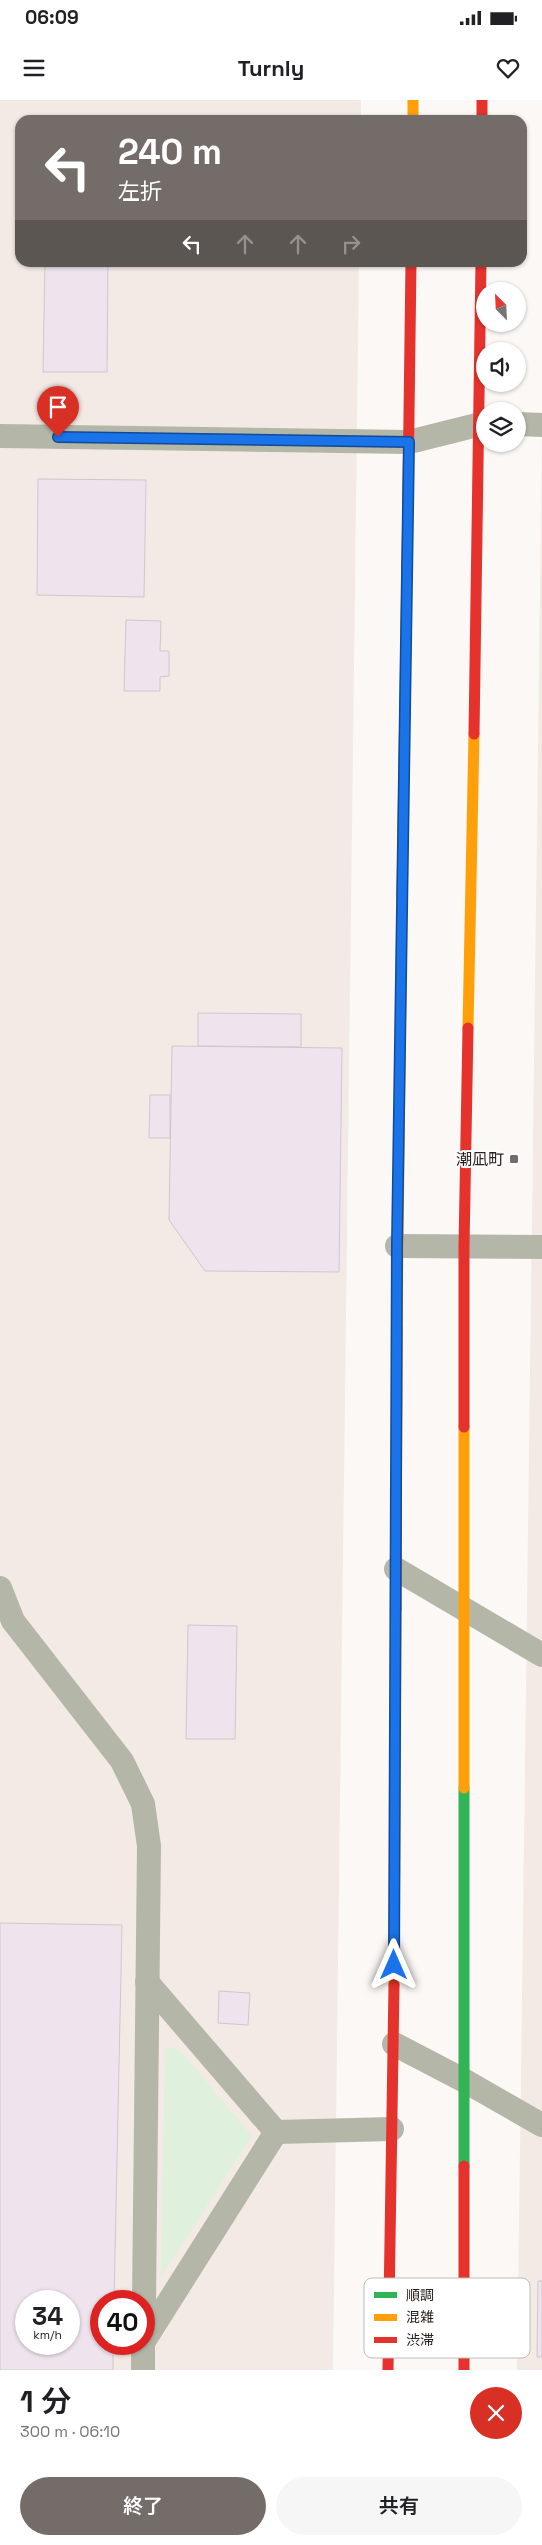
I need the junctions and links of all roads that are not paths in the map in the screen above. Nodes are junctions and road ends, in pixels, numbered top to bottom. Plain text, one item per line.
1 (413, 100) edge
2 (482, 100) edge
3 (413, 115) edge
4 (482, 115) edge
5 (411, 267) edge
6 (481, 267) edge
7 (483, 402) edge
8 (526, 424) edge
9 (476, 425) edge
10 (542, 425) edge
11 (0, 436) edge
12 (409, 442) junction
13 (482, 452) edge
14 (397, 1246) junction
15 (464, 1246) junction
16 (542, 1247) edge
17 (396, 1569) junction
18 (0, 1588) edge
19 (465, 1610) junction
20 (542, 1655) edge
21 (147, 1982) junction
22 (394, 2044) junction
23 (466, 2080) junction
24 (542, 2125) edge
25 (392, 2129) junction
26 (276, 2132) junction
27 (390, 2278) edge
28 (465, 2278) edge
29 (144, 2290) edge
30 (155, 2323) edge
31 (143, 2355) edge
32 (143, 2370) edge

1 - 3 street
2 - 4 street
5 - 12 street
6 - 7 street
8 - 10 lane
9 - 12 lane
11 - 12 lane
12 - 14 street
13 - 15 street
14 - 15 lane
14 - 17 street
15 - 16 lane
15 - 19 street
17 - 19 lane
17 - 22 street
18 - 21 lane
19 - 20 lane
19 - 23 street
21 - 26 lane
21 - 29 lane
22 - 23 lane
22 - 25 street
23 - 24 lane
23 - 28 street
25 - 26 lane
25 - 27 street
26 - 30 lane
31 - 32 lane

